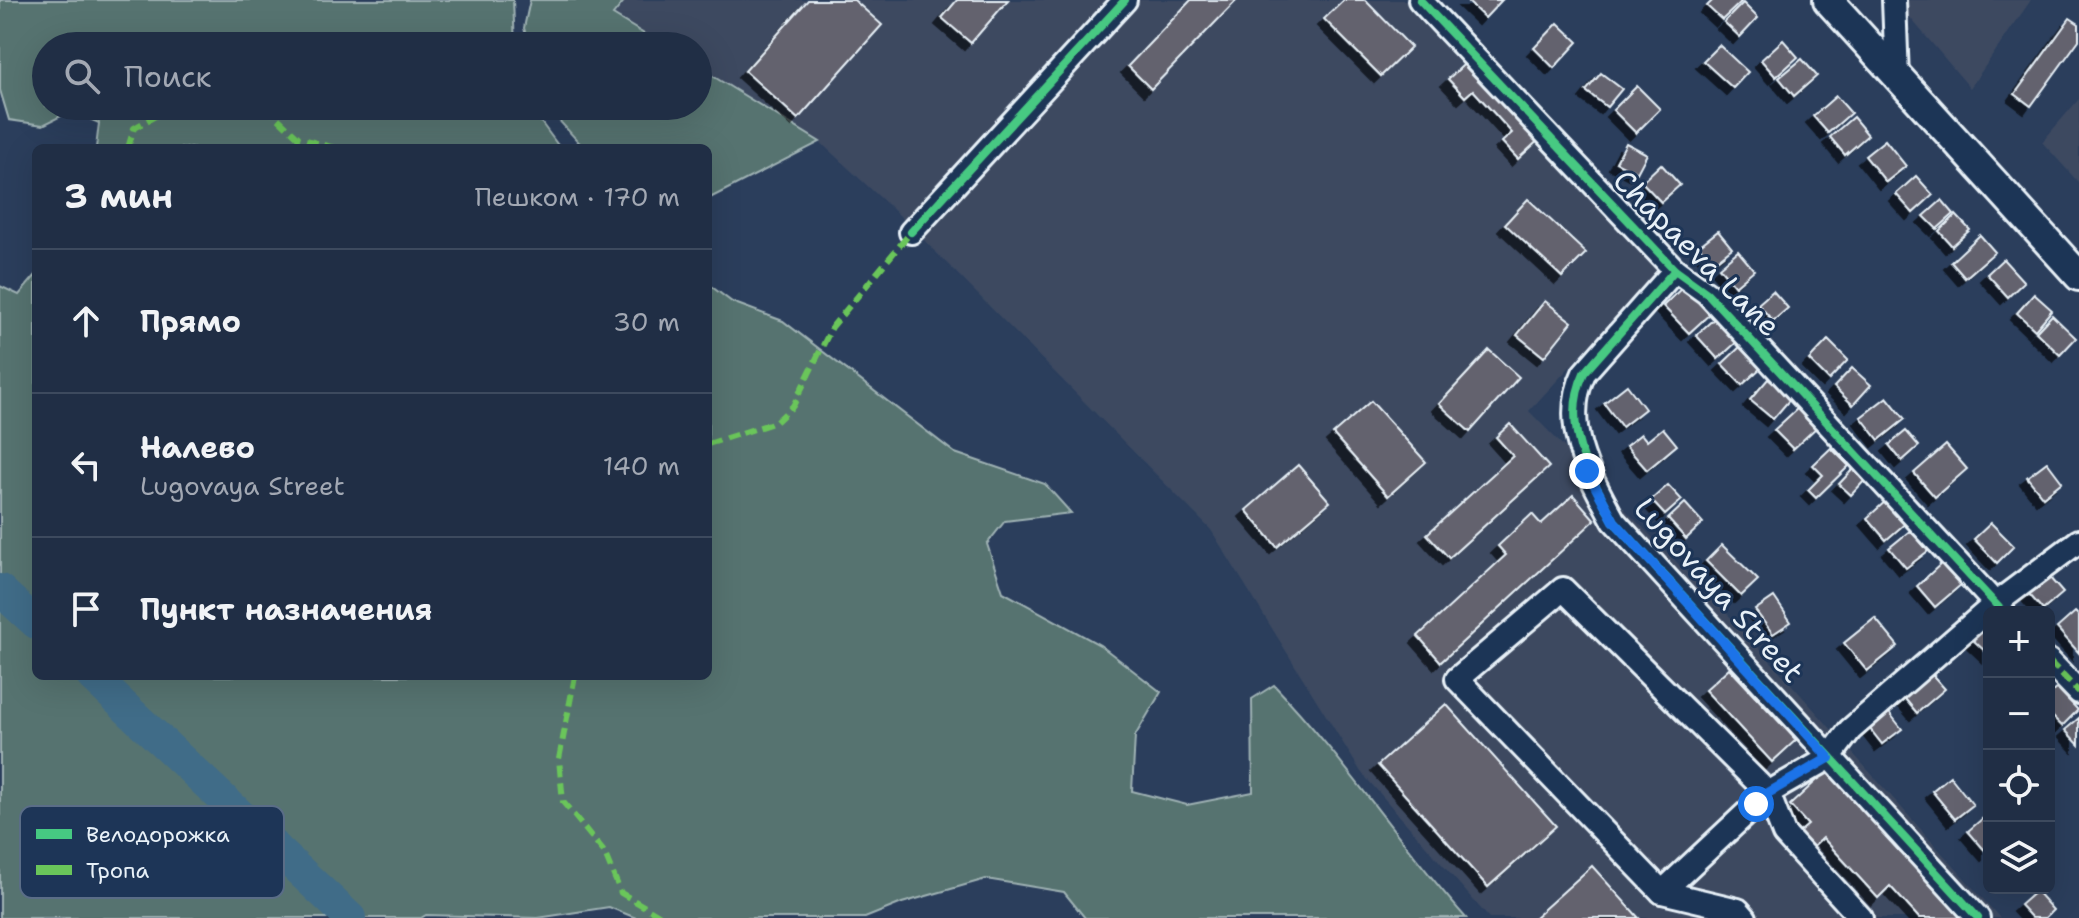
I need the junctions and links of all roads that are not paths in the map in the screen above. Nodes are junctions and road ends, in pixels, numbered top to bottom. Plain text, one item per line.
1 (1125, 0) edge
2 (1420, 0) edge
3 (1828, 0) edge
4 (1894, 0) edge
5 (1897, 78) junction
6 (911, 232) dead end
7 (1675, 270) junction
8 (2079, 276) edge
9 (2079, 541) edge
10 (1997, 606) edge
11 (2001, 606) edge
12 (1983, 621) edge
13 (2055, 667) edge
14 (2079, 692) edge
15 (1829, 758) junction
16 (1768, 793) junction
17 (1662, 892) junction
18 (1745, 918) edge
19 (1861, 918) edge
20 (1978, 918) edge

1 - 6 street
2 - 7 street, Chapaeva Lane
3 - 5 main road
4 - 5 street
5 - 8 main road
7 - 10 street, Chapaeva Lane
7 - 15 street, Lugovaya Street
9 - 11 street
12 - 15 street
13 - 14 street
15 - 16 street
15 - 20 street, Lugovaya Street
16 - 17 street
16 - 17 street
16 - 19 street
17 - 18 street

